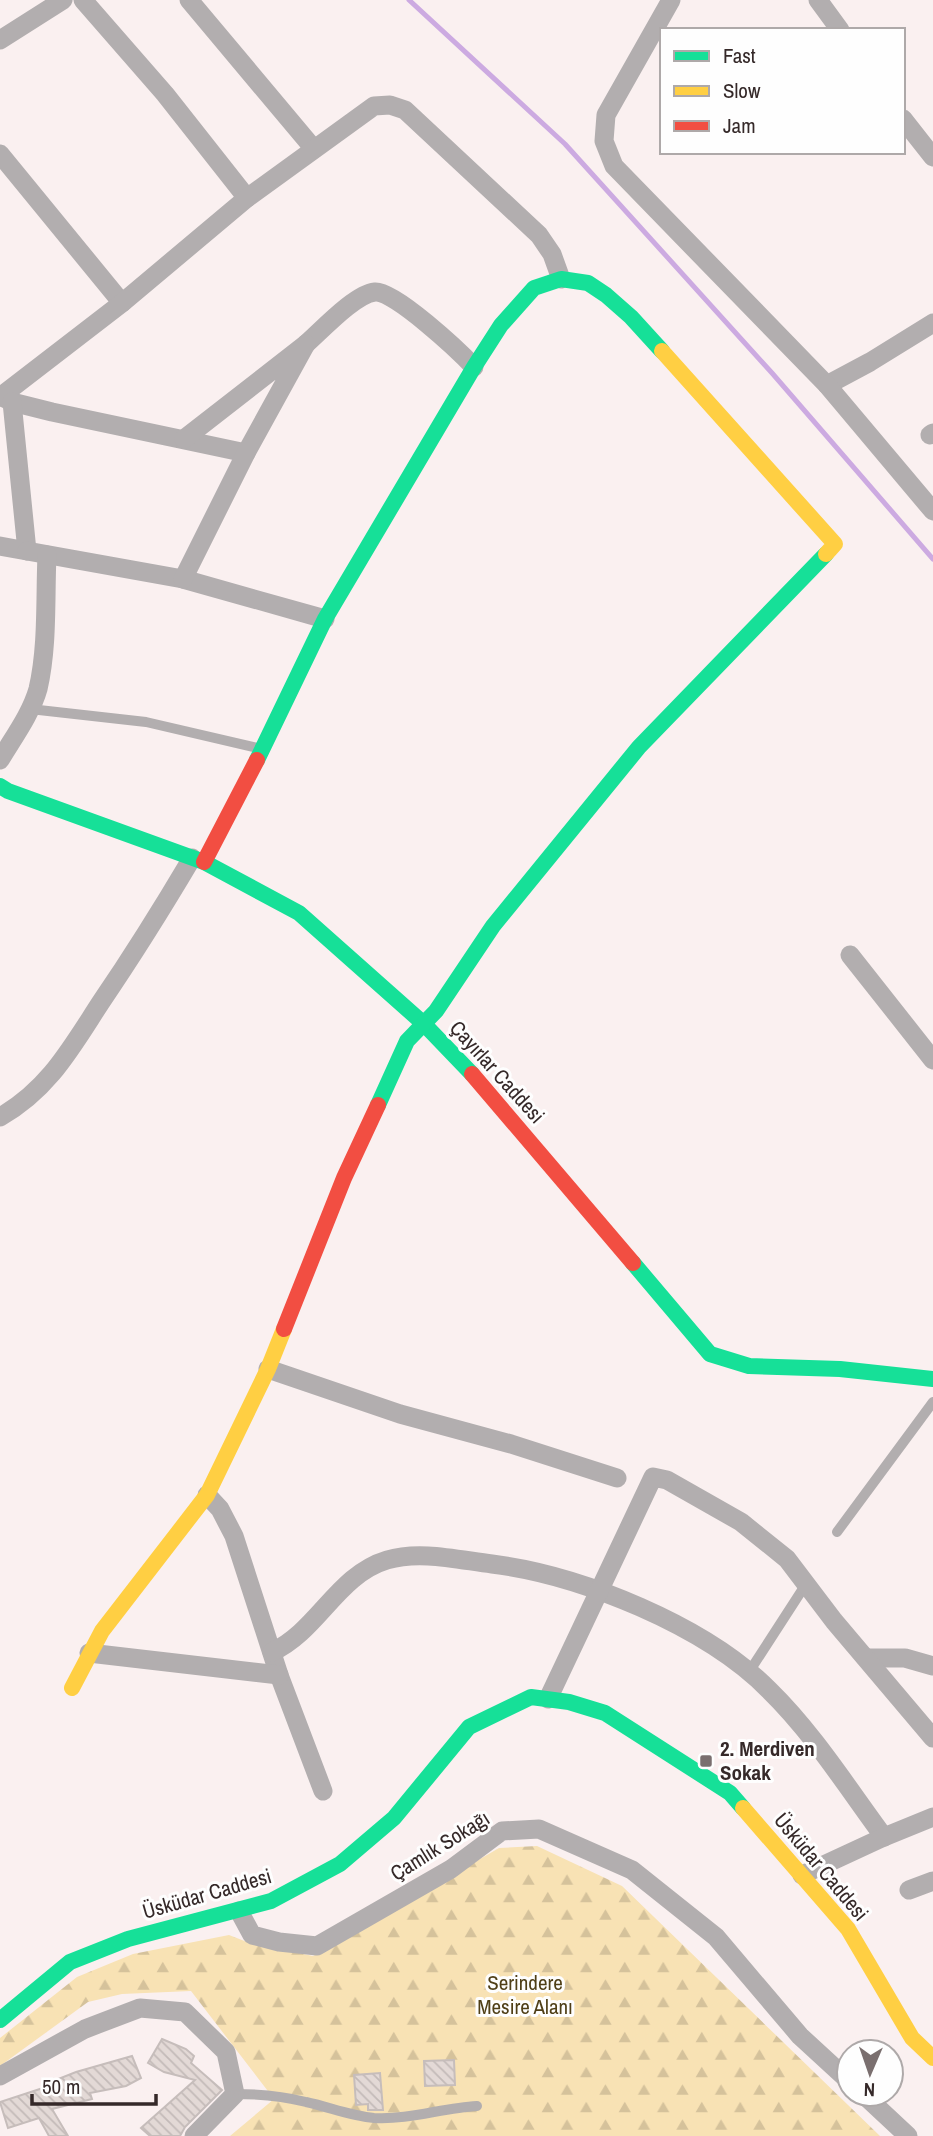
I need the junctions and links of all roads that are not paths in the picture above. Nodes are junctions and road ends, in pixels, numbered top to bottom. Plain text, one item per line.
1 (63, 0) edge
2 (83, 0) edge
3 (189, 0) edge
4 (671, 0) edge
5 (818, 0) edge
6 (839, 28) edge
7 (0, 40) edge
8 (905, 121) edge
9 (314, 149) junction
10 (931, 152) edge
11 (0, 154) edge
12 (247, 198) junction
13 (561, 279) junction
14 (122, 303) junction
15 (933, 323) edge
16 (306, 344) junction
17 (474, 367) junction
18 (827, 385) junction
19 (3, 398) edge
20 (184, 439) junction
21 (246, 453) junction
22 (933, 511) edge
23 (0, 546) edge
24 (37, 553) junction
25 (183, 579) junction
26 (326, 619) junction
27 (30, 709) junction
28 (262, 749) junction
29 (0, 760) edge
30 (0, 786) edge
31 (198, 860) junction
32 (850, 955) dead end
33 (424, 1024) junction
34 (933, 1060) edge
35 (0, 1117) edge
36 (268, 1369) junction
37 (933, 1379) edge
38 (933, 1402) edge
39 (617, 1478) dead end
40 (207, 1495) junction
41 (837, 1532) dead end
42 (806, 1584) junction
43 (599, 1591) junction
44 (272, 1652) junction
45 (89, 1653) junction
46 (866, 1658) junction
47 (933, 1667) edge
48 (749, 1672) junction
49 (279, 1675) junction
50 (72, 1688) dead end
51 (548, 1699) junction
52 (933, 1738) edge
53 (323, 1791) dead end
54 (933, 1817) edge
55 (884, 1837) junction
56 (802, 1875) junction
57 (933, 1881) edge
58 (909, 1890) dead end
59 (239, 1911) junction
60 (0, 2020) edge
61 (933, 2058) edge
62 (835, 2068) edge
63 (0, 2076) edge
64 (235, 2094) junction
65 (477, 2106) dead end
66 (878, 2108) edge
67 (194, 2136) edge
68 (908, 2136) edge

1 - 7 street
2 - 12 street
3 - 9 street
4 - 18 street
5 - 6 street
8 - 10 street
9 - 12 street
9 - 13 street
11 - 14 street
12 - 14 street
13 - 17 street
13 - 33 street
14 - 19 street
15 - 18 street
16 - 17 street
16 - 20 street
16 - 21 street
17 - 26 street
18 - 22 street
19 - 20 street
19 - 24 street
20 - 21 street
21 - 25 street
23 - 24 street
24 - 25 street
24 - 27 street
25 - 26 street
26 - 28 street
27 - 28 lane
27 - 29 street
28 - 31 street
30 - 31 street, Çayırlar Caddesi
31 - 33 street, Çayırlar Caddesi
31 - 35 street
32 - 34 street
33 - 36 street
33 - 37 street, Çayırlar Caddesi
36 - 39 street
36 - 40 street
38 - 41 lane
40 - 44 street
40 - 45 street
42 - 43 street
42 - 46 street
42 - 48 lane
43 - 44 street
43 - 48 street
43 - 51 street
44 - 49 street
45 - 49 street
45 - 50 street
46 - 47 street
46 - 52 street
48 - 55 street
49 - 53 street
51 - 56 street, Üsküdar Caddesi
51 - 59 street, Üsküdar Caddesi
54 - 55 street
55 - 56 street
56 - 61 street, Üsküdar Caddesi
57 - 58 street
59 - 60 street, Üsküdar Caddesi
59 - 62 street, Çamlık Sokağı
63 - 64 street
64 - 65 lane
64 - 67 street
66 - 68 street

